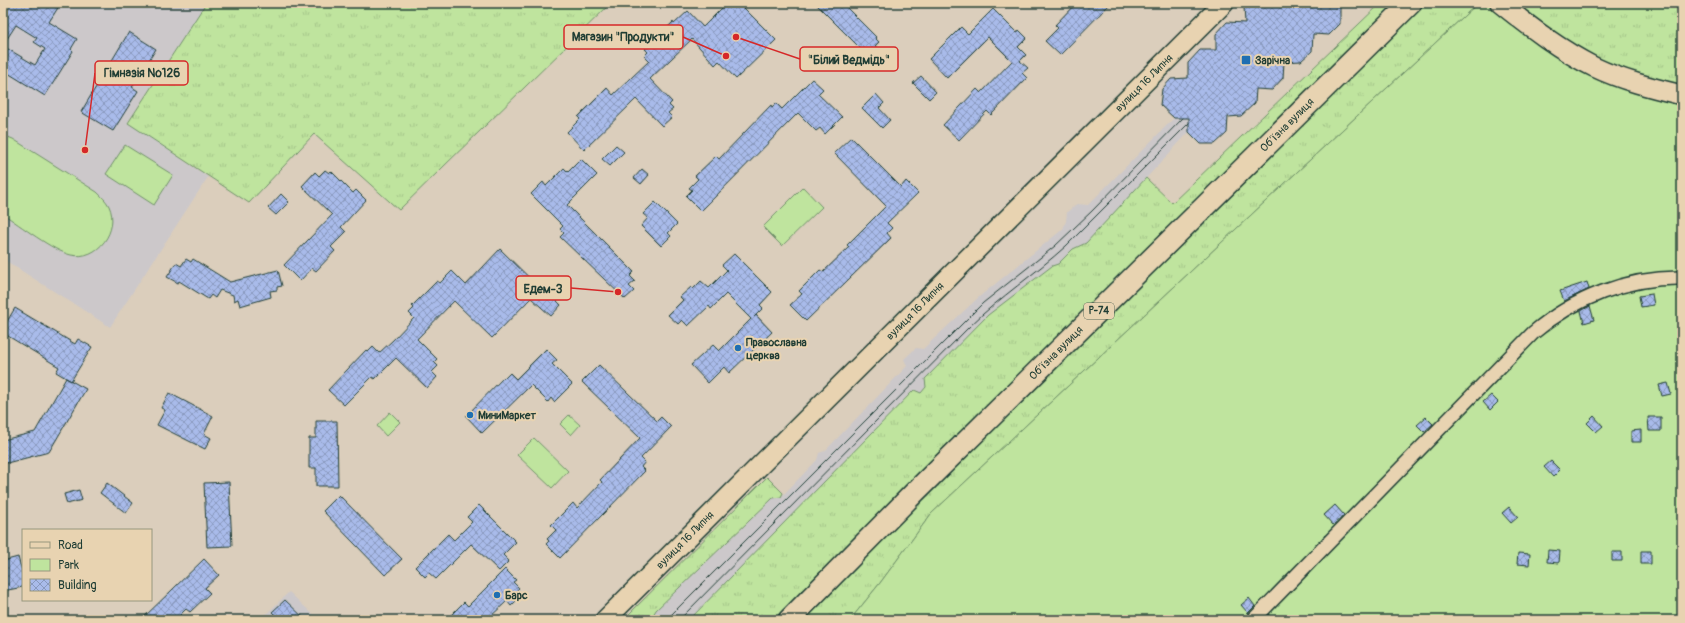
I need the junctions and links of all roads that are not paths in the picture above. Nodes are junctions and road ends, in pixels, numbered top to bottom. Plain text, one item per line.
1 (1224, 3) edge
2 (1411, 3) edge
3 (1500, 3) edge
4 (1682, 95) edge
5 (1682, 278) edge
6 (605, 620) edge
7 (789, 620) edge
8 (1253, 620) edge

1 - 6 street, вулиця 16 Липня
2 - 7 main road, Обʼїзна вулиця / Р-74
3 - 4 street
5 - 8 street

